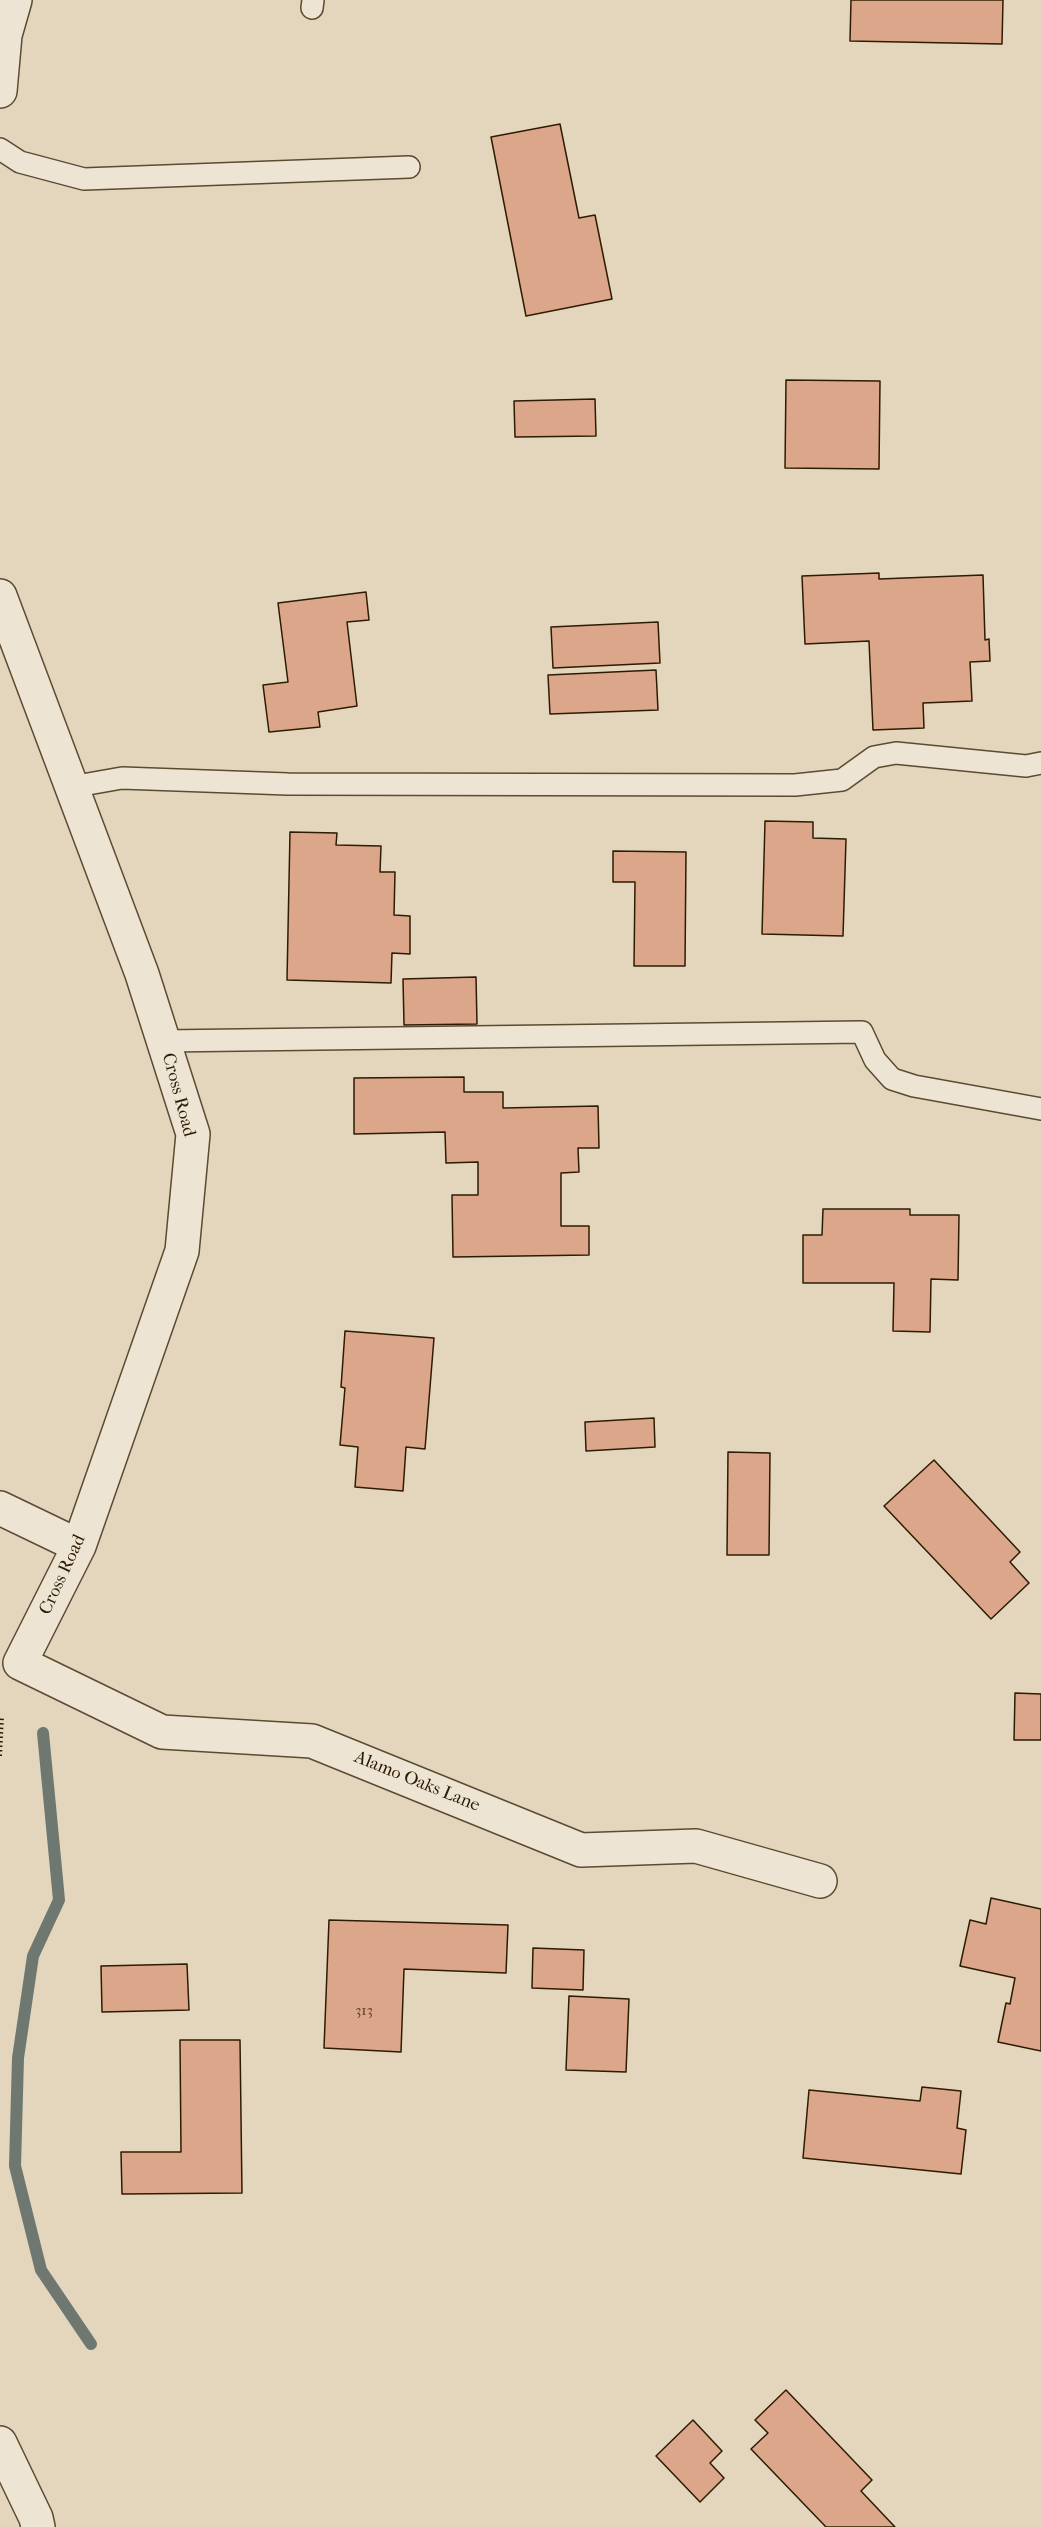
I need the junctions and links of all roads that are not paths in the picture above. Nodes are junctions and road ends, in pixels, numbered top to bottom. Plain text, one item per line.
1 (15, 0) edge
2 (0, 91) edge
3 (0, 149) edge
4 (410, 167) dead end
5 (0, 596) edge
6 (1041, 763) edge
7 (71, 787) junction
8 (163, 1041) junction
9 (1041, 1109) edge
10 (0, 1508) edge
11 (79, 1546) junction
12 (20, 1663) joint
13 (820, 1881) dead end
14 (0, 2443) edge
15 (38, 2527) edge

1 - 2 street
3 - 4 lane
5 - 7 street, Cross Road
6 - 7 lane
7 - 8 street, Cross Road
8 - 9 lane
8 - 11 street, Cross Road
10 - 11 street
11 - 12 street, Cross Road
12 - 13 street, Alamo Oaks Lane
14 - 15 street

